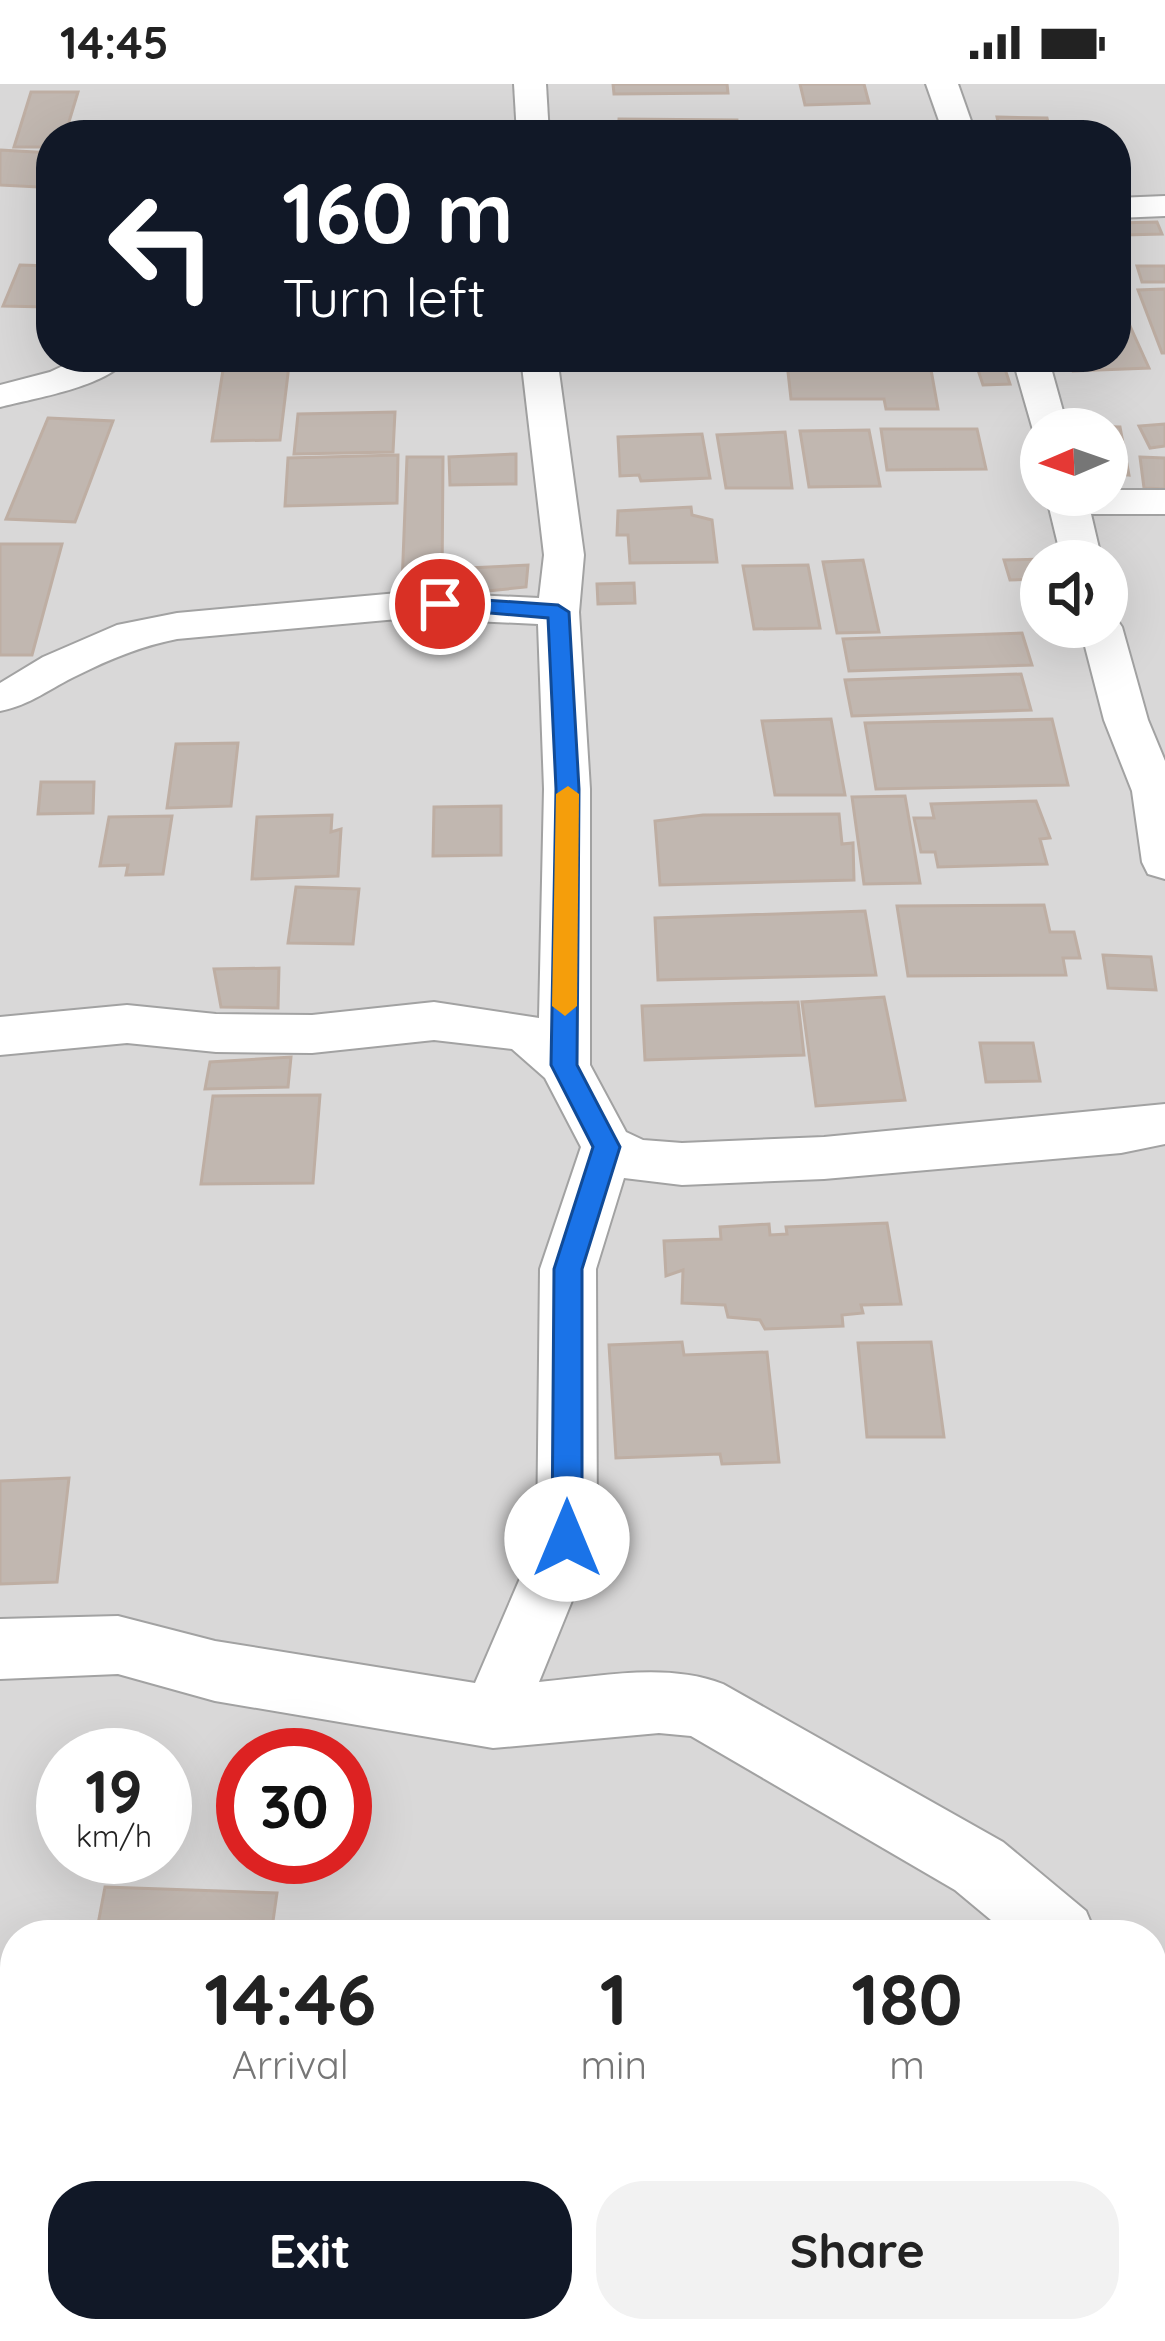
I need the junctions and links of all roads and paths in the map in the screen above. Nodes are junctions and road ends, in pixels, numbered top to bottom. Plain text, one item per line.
1 (530, 84) edge
2 (942, 84) edge
3 (532, 120) edge
4 (955, 120) edge
5 (1165, 206) edge
6 (1131, 207) edge
7 (80, 372) edge
8 (541, 372) edge
9 (1034, 372) edge
10 (0, 396) edge
11 (1043, 408) edge
12 (1128, 501) edge
13 (1165, 502) edge
14 (558, 612) junction
15 (1107, 648) edge
16 (0, 697) edge
17 (1165, 862) edge
18 (0, 1036) edge
19 (564, 1065) junction
20 (1165, 1124) edge
21 (607, 1147) junction
22 (0, 1649) edge
23 (493, 1717) junction
24 (1044, 1920) edge

1 - 3 street
2 - 4 street
5 - 6 street
7 - 10 street
8 - 14 street
9 - 11 street
12 - 13 street
14 - 16 street
14 - 19 street
15 - 17 street
18 - 19 street
19 - 21 street
20 - 21 street
21 - 23 street
22 - 23 street
23 - 24 street

